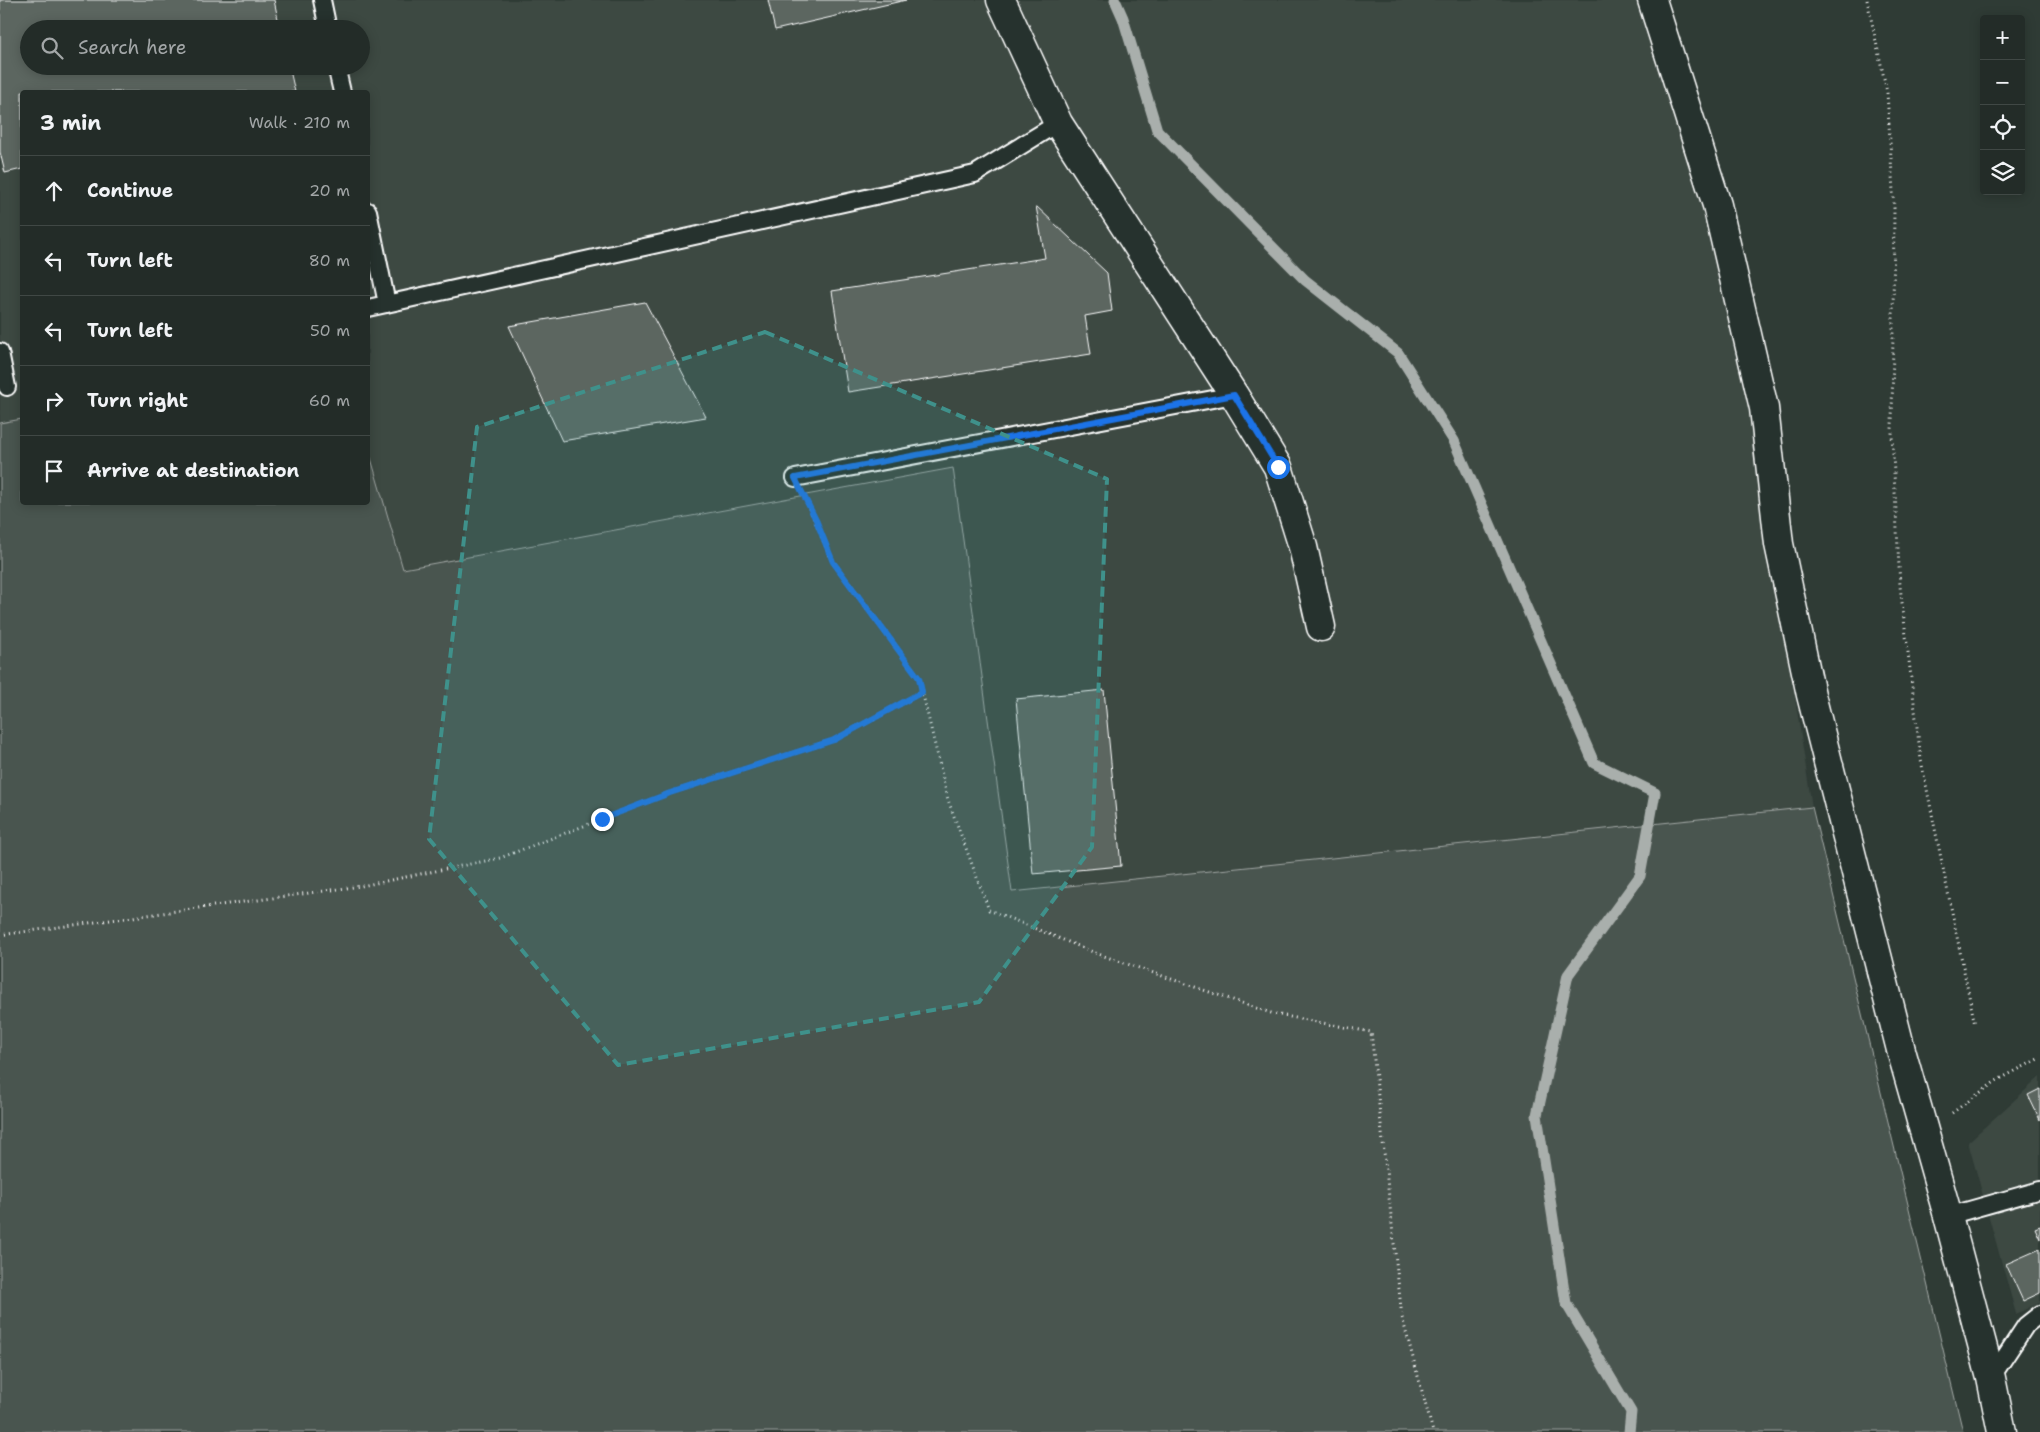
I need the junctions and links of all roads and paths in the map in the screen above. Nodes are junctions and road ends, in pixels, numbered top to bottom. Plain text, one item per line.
1 (322, 0) edge
2 (1001, 0) edge
3 (1652, 0) edge
4 (1867, 0) edge
5 (326, 20) edge
6 (338, 75) edge
7 (342, 90) edge
8 (1058, 123) junction
9 (370, 221) edge
10 (387, 304) junction
11 (370, 308) edge
12 (0, 352) edge
13 (10, 387) edge
14 (1234, 395) junction
15 (795, 478) joint
16 (1321, 628) dead end
17 (922, 692) junction
18 (0, 935) edge
19 (1975, 1025) dead end
20 (2040, 1058) edge
21 (1925, 1133) junction
22 (2040, 1190) edge
23 (1948, 1216) junction
24 (2040, 1314) edge
25 (1991, 1378) junction
26 (1433, 1432) edge
27 (2002, 1432) edge

1 - 5 lane
2 - 8 street
3 - 21 street
4 - 19 path
6 - 7 lane
8 - 10 lane
8 - 14 street
9 - 10 lane
10 - 11 lane
12 - 13 lane
14 - 15 lane
14 - 16 street
15 - 17 path
17 - 18 path
17 - 26 path
20 - 21 path
21 - 23 street
22 - 23 lane
23 - 25 street
24 - 25 lane
25 - 27 street

